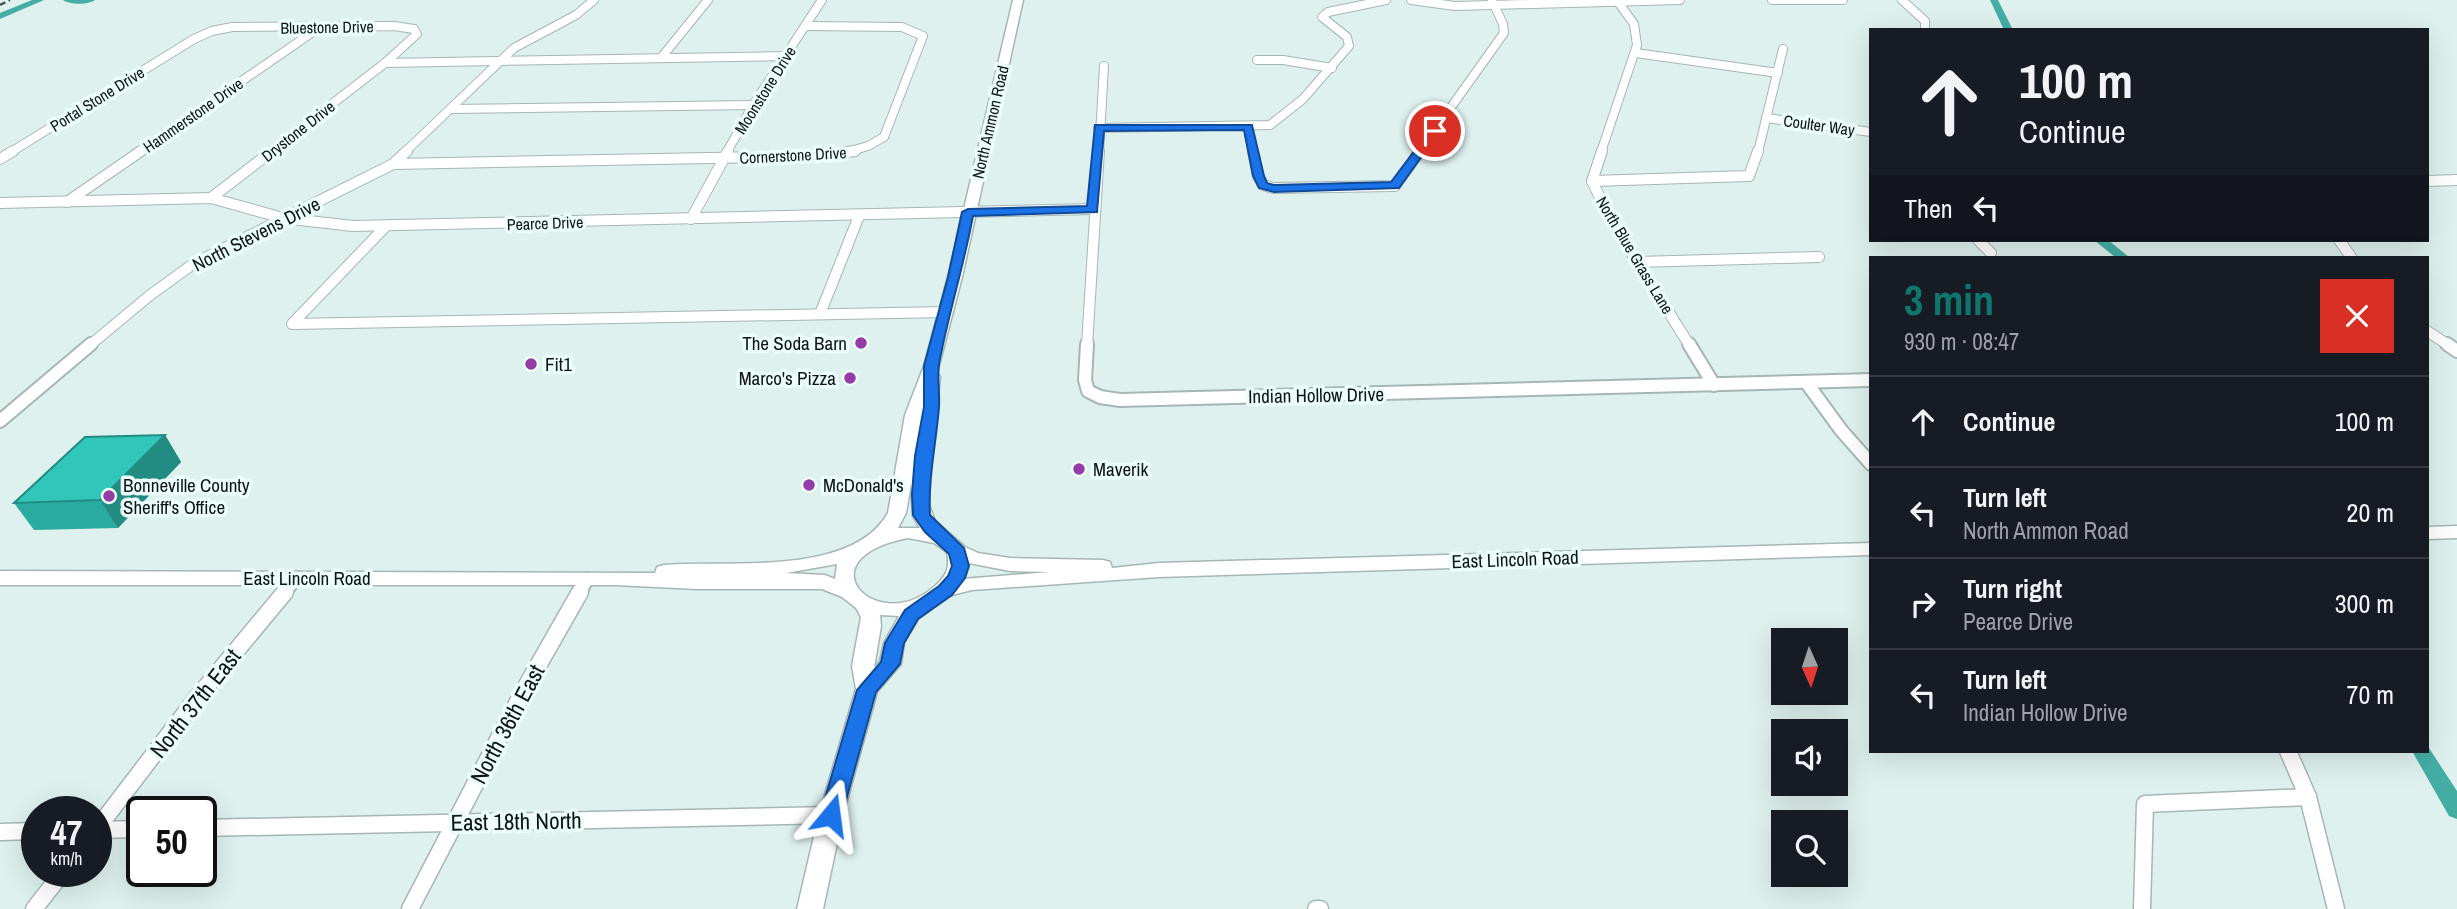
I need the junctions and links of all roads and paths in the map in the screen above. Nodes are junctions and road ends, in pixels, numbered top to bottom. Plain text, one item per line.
1 (708, 0) edge
2 (822, 0) edge
3 (1018, 0) edge
4 (1386, 0) edge
5 (1411, 0) edge
6 (1679, 0) edge
7 (1772, 0) edge
8 (1843, 0) edge
9 (1902, 0) edge
10 (592, 2) edge
11 (1492, 2) edge
12 (1618, 2) junction
13 (805, 26) junction
14 (320, 27) junction
15 (1925, 28) edge
16 (194, 39) joint
17 (1783, 49) dead end
18 (1636, 52) junction
19 (786, 56) junction
20 (662, 58) junction
21 (1258, 60) dead end
22 (502, 61) junction
23 (385, 63) junction
24 (1104, 66) dead end
25 (1332, 68) junction
26 (1777, 73) junction
27 (753, 105) junction
28 (451, 109) junction
29 (1766, 118) junction
30 (1248, 127) junction
31 (1098, 128) junction
32 (1869, 132) edge
33 (723, 158) junction
34 (0, 159) edge
35 (393, 164) junction
36 (2457, 180) edge
37 (1592, 181) junction
38 (2429, 181) edge
39 (211, 198) junction
40 (66, 202) junction
41 (0, 203) edge
42 (1093, 209) junction
43 (968, 212) junction
44 (859, 216) junction
45 (283, 218) junction
46 (691, 219) junction
47 (386, 226) junction
48 (1980, 242) edge
49 (1991, 253) dead end
50 (1819, 257) dead end
51 (1637, 262) junction
52 (946, 312) junction
53 (820, 314) junction
54 (2429, 332) edge
55 (2457, 351) edge
56 (932, 366) junction
57 (1869, 380) edge
58 (1805, 383) junction
59 (1714, 385) junction
60 (0, 421) edge
61 (1869, 462) edge
62 (2457, 532) edge
63 (2429, 533) edge
64 (866, 546) junction
65 (953, 547) junction
66 (1869, 549) edge
67 (1159, 570) junction
68 (0, 578) edge
69 (296, 578) junction
70 (615, 578) junction
71 (587, 579) junction
72 (938, 596) junction
73 (857, 598) junction
74 (867, 690) junction
75 (2289, 753) edge
76 (2308, 797) junction
77 (112, 809) edge
78 (831, 815) junction
79 (455, 823) junction
80 (217, 828) edge
81 (21, 831) edge
82 (0, 832) edge
83 (52, 887) edge
84 (34, 909) edge
85 (410, 909) edge
86 (810, 909) edge
87 (2142, 909) edge
88 (2336, 909) edge

1 - 20 street
2 - 13 street, Moonstone Drive
3 - 43 main road, North Ammon Road
4 - 25 street
5 - 11 street
6 - 12 street
7 - 8 street
9 - 15 street
10 - 22 street, North Stevens Drive
11 - 12 street
11 - 30 street
12 - 18 street, North Blue Grass Lane
13 - 19 street, Moonstone Drive
13 - 33 street, Cornerstone Drive
14 - 16 street, Bluestone Drive
14 - 23 street, Bluestone Drive
14 - 40 street, Hammerstone Drive
16 - 34 street, Portal Stone Drive
17 - 26 street
18 - 26 street
18 - 37 street, North Blue Grass Lane
19 - 20 street
19 - 27 street, Moonstone Drive
20 - 22 street
21 - 25 street
22 - 23 street
22 - 28 street, North Stevens Drive
23 - 39 street, Drystone Drive
24 - 31 street, Indian Hollow Drive
25 - 30 street
26 - 29 street
27 - 28 street
27 - 33 street, Moonstone Drive
28 - 35 street, North Stevens Drive
29 - 32 street, Coulter Way
29 - 37 street
30 - 31 street
31 - 42 street, Indian Hollow Drive
33 - 35 street
33 - 46 street, Moonstone Drive
35 - 45 street, North Stevens Drive
36 - 38 street
37 - 51 street, North Blue Grass Lane
39 - 40 street, Pearce Drive
39 - 45 street, Pearce Drive
40 - 41 street, Pearce Drive
42 - 43 street, Pearce Drive
42 - 59 street, Indian Hollow Drive
43 - 44 street, Pearce Drive
43 - 52 main road, North Ammon Road
44 - 46 street, Pearce Drive
44 - 53 street
45 - 47 street, Pearce Drive
45 - 60 street, North Stevens Drive
46 - 47 street, Pearce Drive
47 - 53 street
48 - 49 street
50 - 51 street
51 - 59 street, North Blue Grass Lane
52 - 53 street
52 - 56 main road, North Ammon Road
54 - 55 street
56 - 64 main road, North Ammon Road
56 - 65 main road, North Ammon Road
57 - 58 street, Indian Hollow Drive
58 - 59 street, Indian Hollow Drive
58 - 61 street
62 - 63 main road
64 - 65 main road
64 - 70 main road, East Lincoln Road
64 - 73 main road
65 - 67 main road, East Lincoln Road
65 - 72 main road
66 - 67 main road, East Lincoln Road
67 - 72 main road, East Lincoln Road
68 - 69 main road, East Lincoln Road
69 - 71 main road, East Lincoln Road
69 - 77 street, North 37th East
70 - 71 main road, East Lincoln Road
70 - 73 main road, East Lincoln Road
71 - 79 street, North 36th East
72 - 73 main road
72 - 74 main road
73 - 74 main road
74 - 78 main road
75 - 76 street
76 - 87 street
76 - 88 street
78 - 79 street, East 18th North
78 - 86 main road
79 - 80 street, East 18th North
79 - 85 street, North 36th East
81 - 82 street
83 - 84 street

